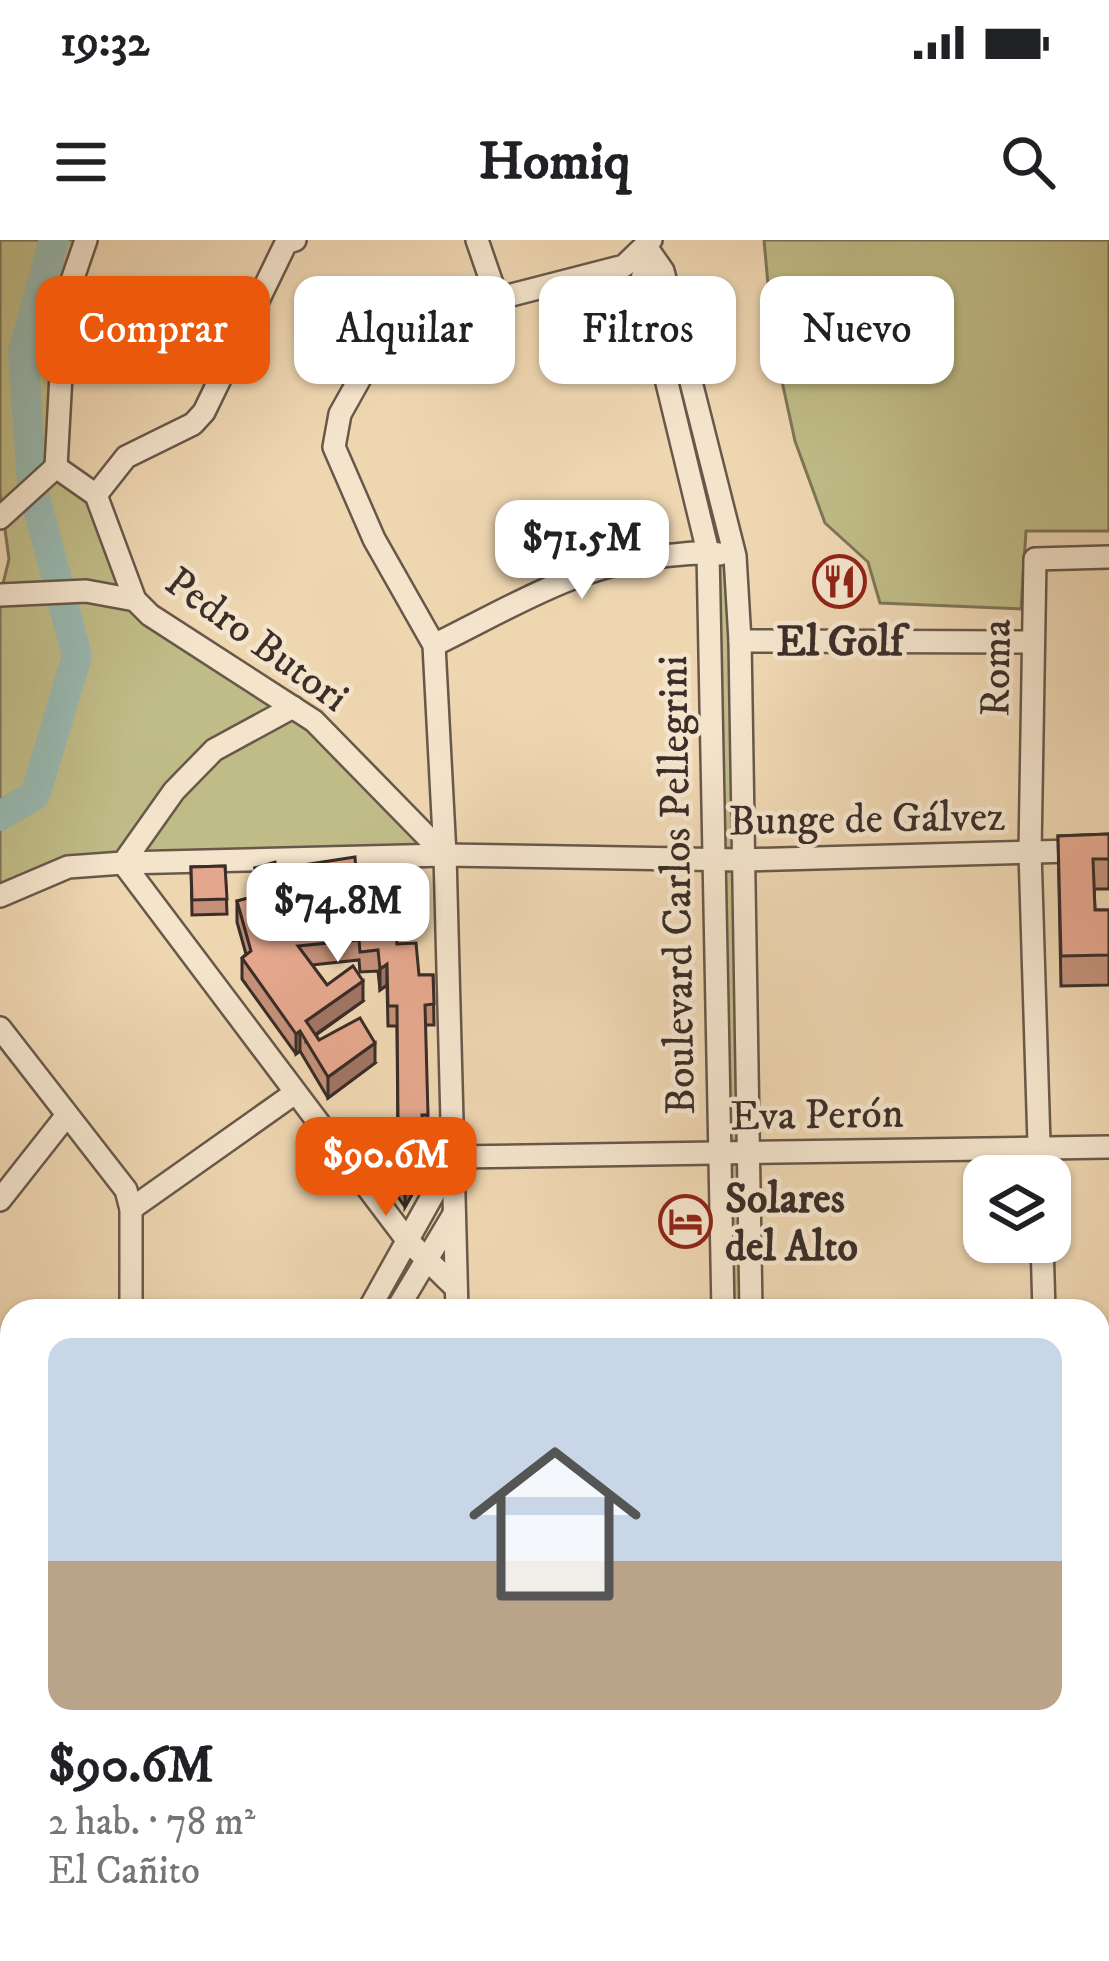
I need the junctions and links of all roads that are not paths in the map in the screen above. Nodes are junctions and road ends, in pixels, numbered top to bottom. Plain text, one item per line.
1 (86, 240) edge
2 (478, 240) edge
3 (288, 241) edge
4 (649, 242) edge
5 (490, 276) edge
6 (515, 296) edge
7 (357, 384) edge
8 (47, 475) junction
9 (97, 495) junction
10 (0, 518) edge
11 (708, 552) junction
12 (735, 556) junction
13 (1109, 557) edge
14 (5, 595) edge
15 (135, 600) junction
16 (740, 640) junction
17 (1033, 642) junction
18 (434, 645) junction
19 (293, 707) junction
20 (1109, 850) edge
21 (1030, 852) junction
22 (445, 855) junction
23 (712, 859) junction
24 (741, 860) junction
25 (123, 863) junction
26 (0, 896) edge
27 (0, 1028) edge
28 (295, 1093) junction
29 (67, 1115) junction
30 (1039, 1147) junction
31 (1109, 1147) edge
32 (748, 1153) junction
33 (720, 1154) junction
34 (1039, 1155) edge
35 (454, 1157) junction
36 (0, 1200) edge
37 (130, 1209) junction
38 (454, 1214) junction
39 (407, 1240) junction
40 (425, 1259) junction
41 (1043, 1263) edge
42 (131, 1299) edge
43 (375, 1299) edge
44 (403, 1299) edge
45 (455, 1299) edge
46 (456, 1299) edge
47 (723, 1299) edge
48 (751, 1299) edge
49 (1044, 1299) edge

1 - 8 street
2 - 5 street
3 - 9 street
4 - 6 street
4 - 11 street, Boulevard Carlos Pellegrini
4 - 12 street, Boulevard Carlos Pellegrini
7 - 18 street
8 - 9 street
8 - 10 street
9 - 15 street, Pedro Butori
11 - 12 street
11 - 18 street
11 - 23 street, Boulevard Carlos Pellegrini
12 - 16 street, Boulevard Carlos Pellegrini
13 - 17 street, Roma
14 - 15 street
15 - 19 street, Pedro Butori
16 - 17 street
16 - 24 street, Boulevard Carlos Pellegrini
17 - 21 street, Roma
18 - 22 street
19 - 22 street, Pedro Butori
19 - 25 street
20 - 21 street, Bunge de Gálvez
21 - 24 street, Bunge de Gálvez
21 - 30 street, Roma
22 - 23 street, Bunge de Gálvez
22 - 25 street, Bunge de Gálvez
22 - 35 street
23 - 24 street, Bunge de Gálvez
23 - 33 street, Boulevard Carlos Pellegrini
24 - 32 street, Boulevard Carlos Pellegrini
25 - 26 street, Bunge de Gálvez
25 - 28 street
27 - 29 street
28 - 37 street
28 - 39 street
29 - 36 street
29 - 37 street
30 - 31 street, Eva Perón
30 - 32 street, Eva Perón
30 - 34 street, Roma
32 - 33 street, Eva Perón
32 - 48 street, Boulevard Carlos Pellegrini
33 - 35 street, Eva Perón
33 - 47 street, Boulevard Carlos Pellegrini
35 - 38 street
35 - 39 street
37 - 42 street
38 - 40 street
38 - 46 street
39 - 40 street
39 - 43 street
40 - 44 street
40 - 45 street
41 - 49 street

